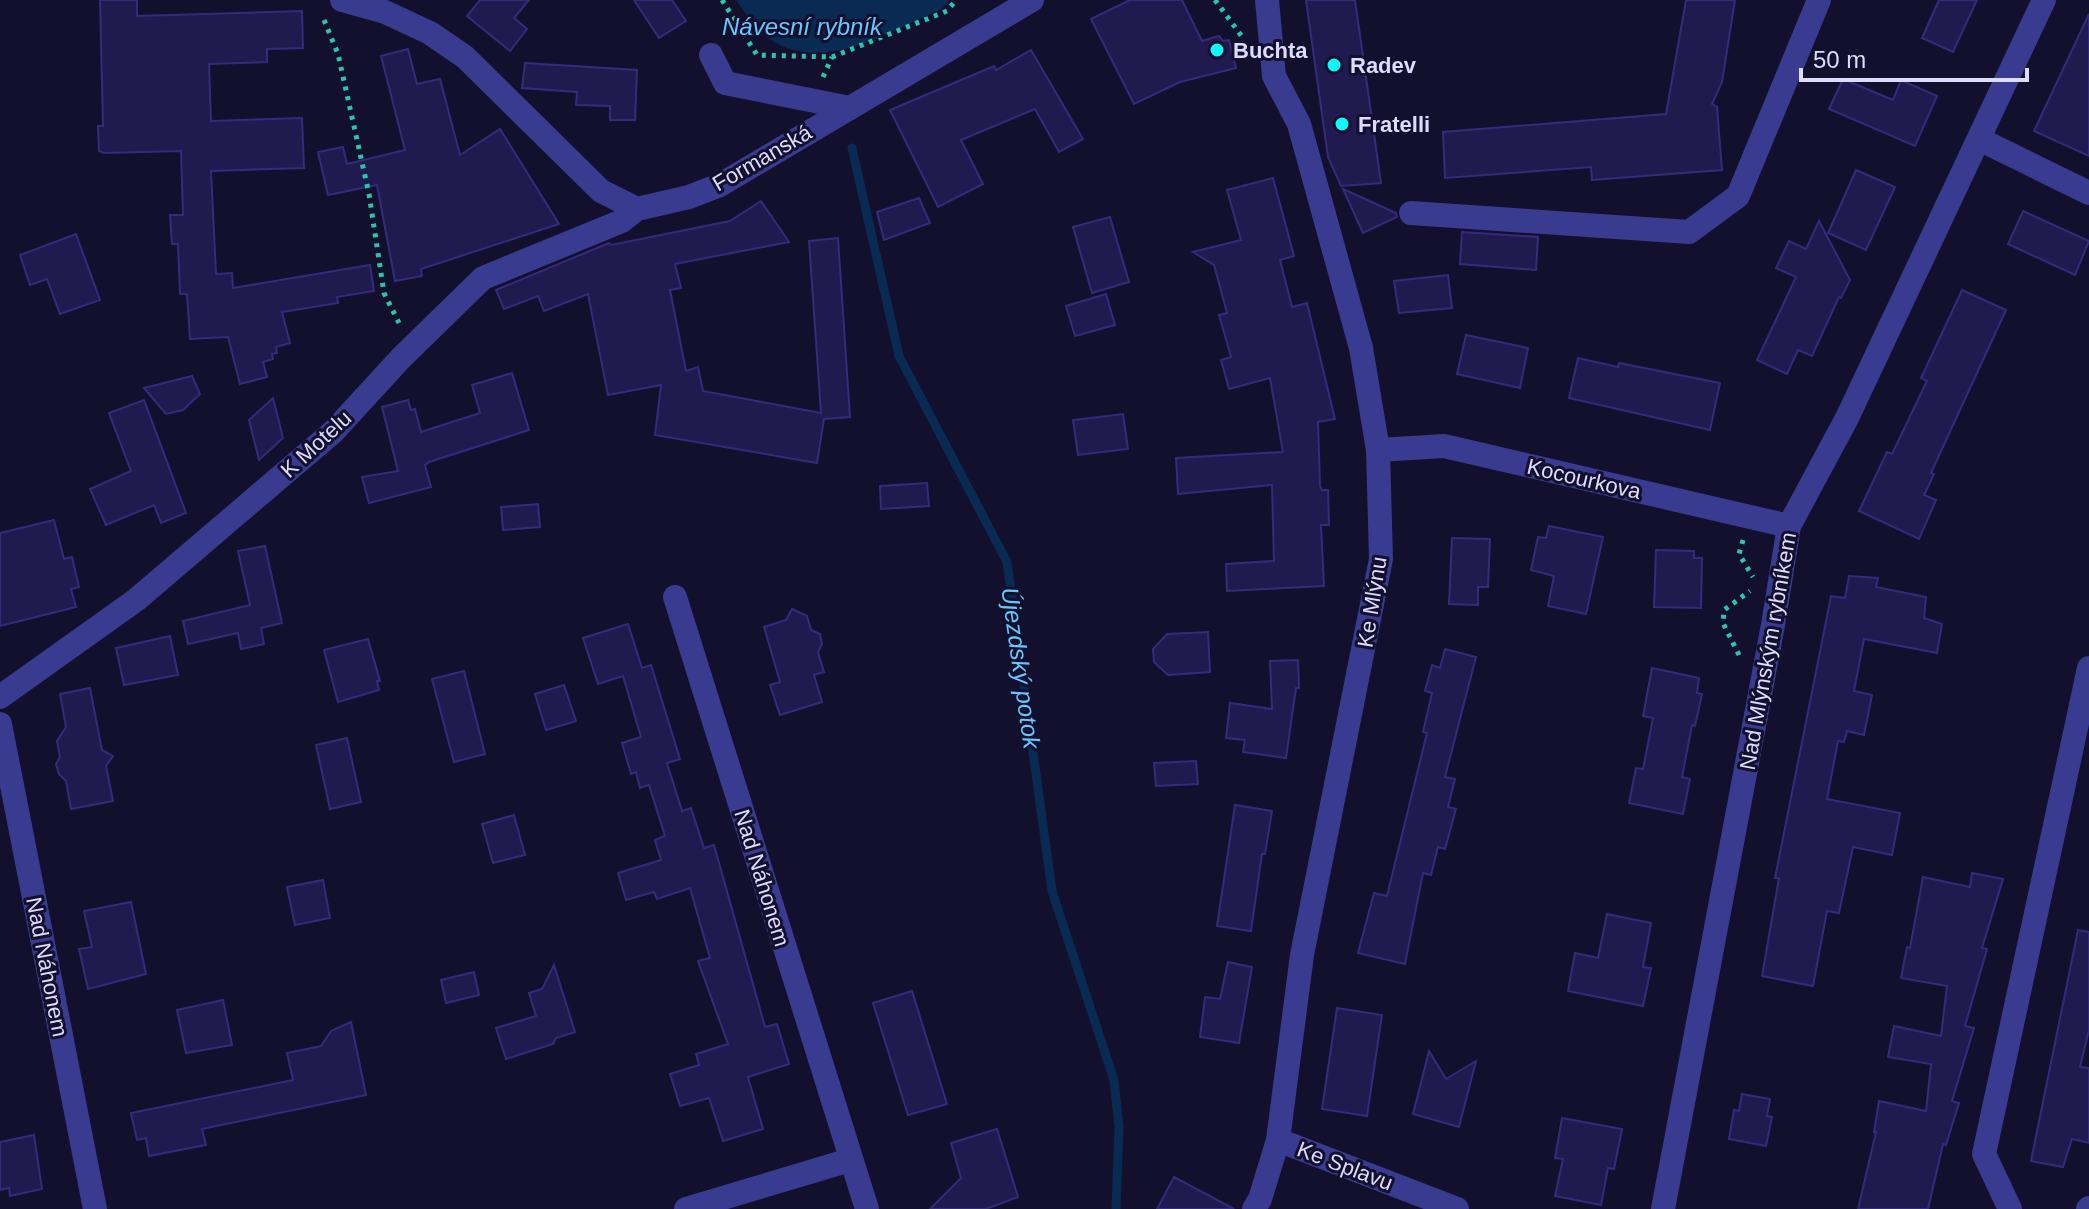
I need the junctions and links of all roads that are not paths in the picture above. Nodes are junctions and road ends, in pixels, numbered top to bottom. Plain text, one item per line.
1 (1032, 0) edge
2 (1267, 0) edge
3 (1819, 0) edge
4 (2044, 0) edge
5 (332, 7) edge
6 (711, 55) dead end
7 (850, 108) junction
8 (1979, 139) junction
9 (2089, 193) edge
10 (637, 209) junction
11 (1411, 213) dead end
12 (1378, 450) junction
13 (1789, 526) junction
14 (675, 597) dead end
15 (2089, 668) edge
16 (0, 697) edge
17 (0, 724) edge
18 (1278, 1140) junction
19 (850, 1160) junction
20 (95, 1209) edge
21 (686, 1209) edge
22 (867, 1209) edge
23 (1254, 1209) edge
24 (1457, 1209) edge
25 (1663, 1209) edge
26 (2010, 1209) edge

1 - 7 street, Formanská
2 - 12 street, Ke Mlýnu
3 - 11 street
4 - 8 street, Nad Mlýnským rybníkem
5 - 10 street
6 - 7 street
7 - 10 street, Formanská
8 - 9 street
8 - 13 street, Nad Mlýnským rybníkem
10 - 16 street, K Motelu
12 - 13 street, Kocourkova
12 - 18 street, Ke Mlýnu
13 - 25 street, Nad Mlýnským rybníkem
14 - 19 street, Nad Náhonem
15 - 26 street
17 - 20 street, Nad Náhonem
18 - 23 street, Ke Mlýnu
18 - 24 street, Ke Splavu
19 - 21 street
19 - 22 street, Nad Náhonem

